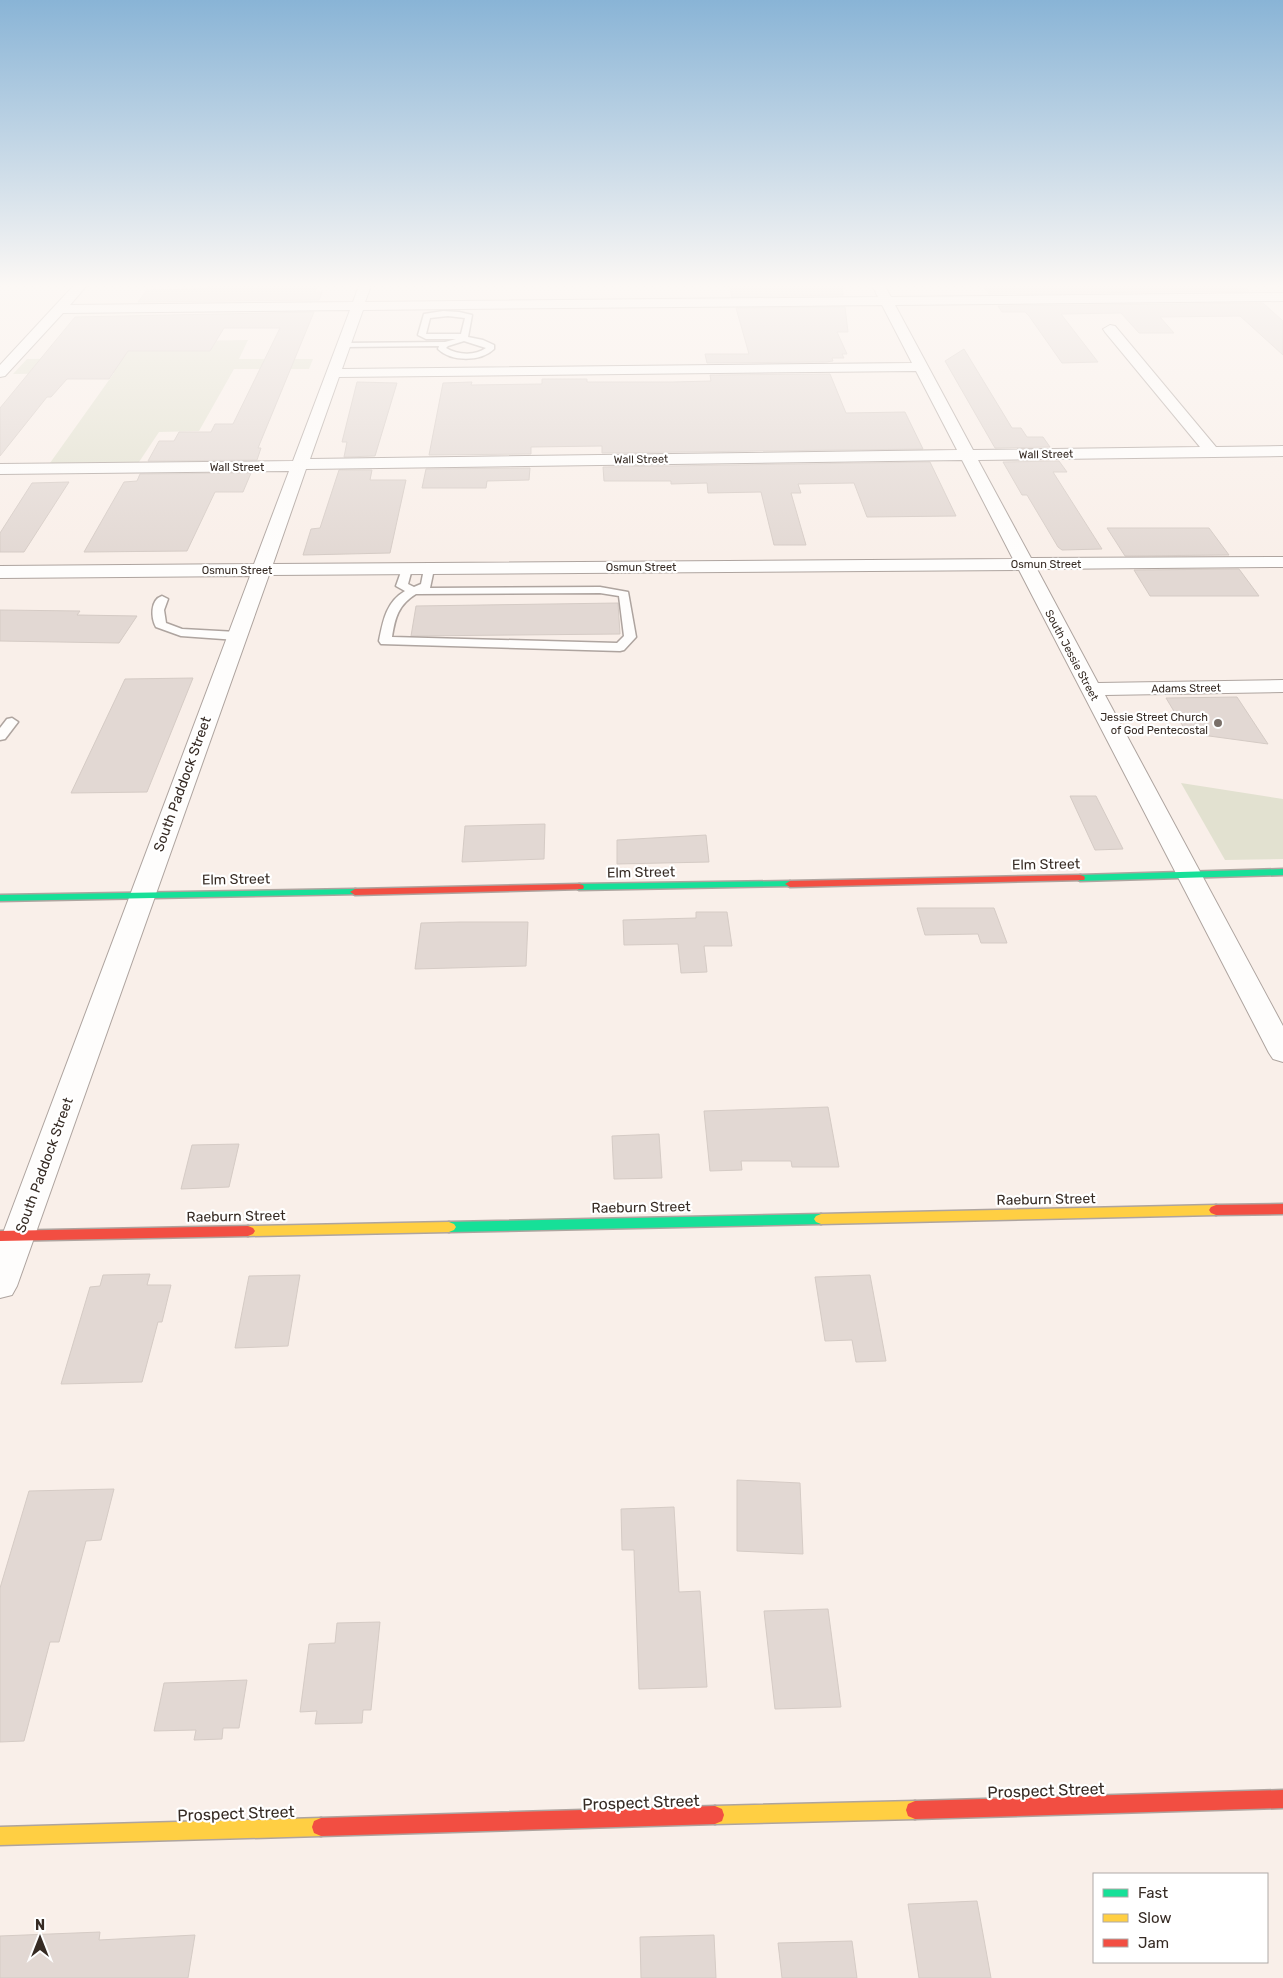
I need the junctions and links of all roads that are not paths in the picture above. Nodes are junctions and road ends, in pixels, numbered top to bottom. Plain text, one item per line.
1 (333, 375) edge
2 (925, 375) edge
3 (1148, 375) edge
4 (1283, 451) edge
5 (1212, 452) junction
6 (966, 455) junction
7 (299, 465) junction
8 (0, 469) edge
9 (1283, 562) edge
10 (1024, 564) junction
11 (407, 569) junction
12 (429, 569) junction
13 (261, 570) junction
14 (0, 572) edge
15 (414, 591) junction
16 (162, 599) dead end
17 (237, 636) junction
18 (1283, 686) edge
19 (1090, 689) junction
20 (12, 722) dead end
21 (0, 736) edge
22 (1283, 872) edge
23 (1189, 876) junction
24 (141, 896) junction
25 (0, 898) edge
26 (1283, 1053) edge
27 (1283, 1209) edge
28 (9, 1235) edge
29 (0, 1286) edge
30 (1283, 1800) edge
31 (0, 1836) edge

1 - 7 street, South Paddock Street
2 - 6 street, South Jessie Street
3 - 5 street
4 - 5 street, Wall Street
5 - 6 street, Wall Street
6 - 7 street, Wall Street
6 - 10 street, South Jessie Street
7 - 8 street, Wall Street
7 - 13 street, South Paddock Street
9 - 10 street, Osmun Street
10 - 12 street, Osmun Street
10 - 19 street, South Jessie Street
11 - 12 street, Osmun Street
11 - 13 street, Osmun Street
11 - 15 lane
12 - 15 lane
13 - 14 street, Osmun Street
13 - 17 street, South Paddock Street
15 - 15 lane
16 - 17 lane
17 - 24 street, South Paddock Street
18 - 19 street, Adams Street
19 - 23 street, South Jessie Street
20 - 21 lane
22 - 23 street, Elm Street
23 - 24 street, Elm Street
23 - 26 street, South Jessie Street
24 - 25 street, Elm Street
24 - 28 street, South Paddock Street
27 - 28 street, Raeburn Street
28 - 29 street, South Paddock Street
30 - 31 street, Prospect Street

